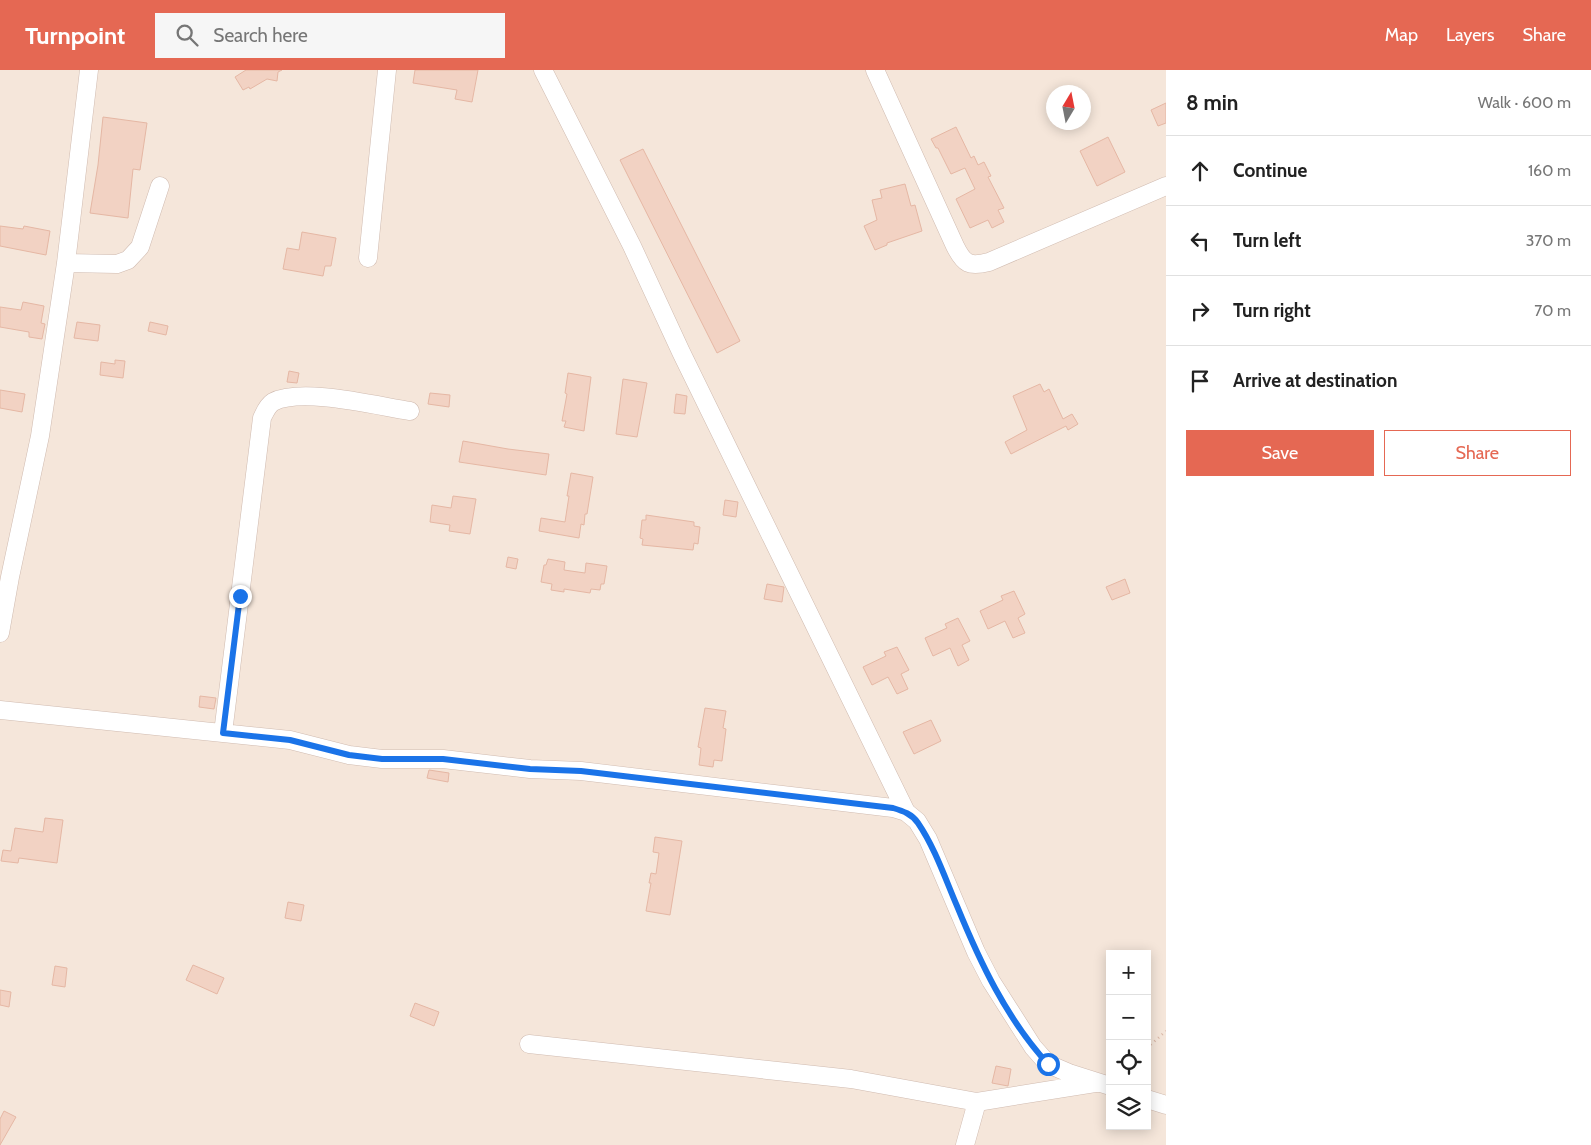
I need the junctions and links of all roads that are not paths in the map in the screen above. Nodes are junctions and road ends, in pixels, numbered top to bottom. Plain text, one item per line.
1 (89, 70) edge
2 (387, 70) edge
3 (543, 70) edge
4 (875, 70) edge
5 (160, 186) dead end
6 (1166, 186) edge
7 (368, 258) dead end
8 (66, 263) junction
9 (410, 411) dead end
10 (0, 633) edge
11 (0, 710) edge
12 (223, 733) junction
13 (906, 812) junction
14 (529, 1044) dead end
15 (1104, 1084) edge
16 (1151, 1100) edge
17 (977, 1102) junction
18 (1166, 1105) edge
19 (965, 1145) edge

1 - 8 street
2 - 7 street
3 - 13 street
4 - 6 street
5 - 8 street
8 - 10 street
9 - 12 street
11 - 12 street
12 - 13 street
13 - 15 street
14 - 17 street
15 - 17 street
16 - 18 street
17 - 19 street

